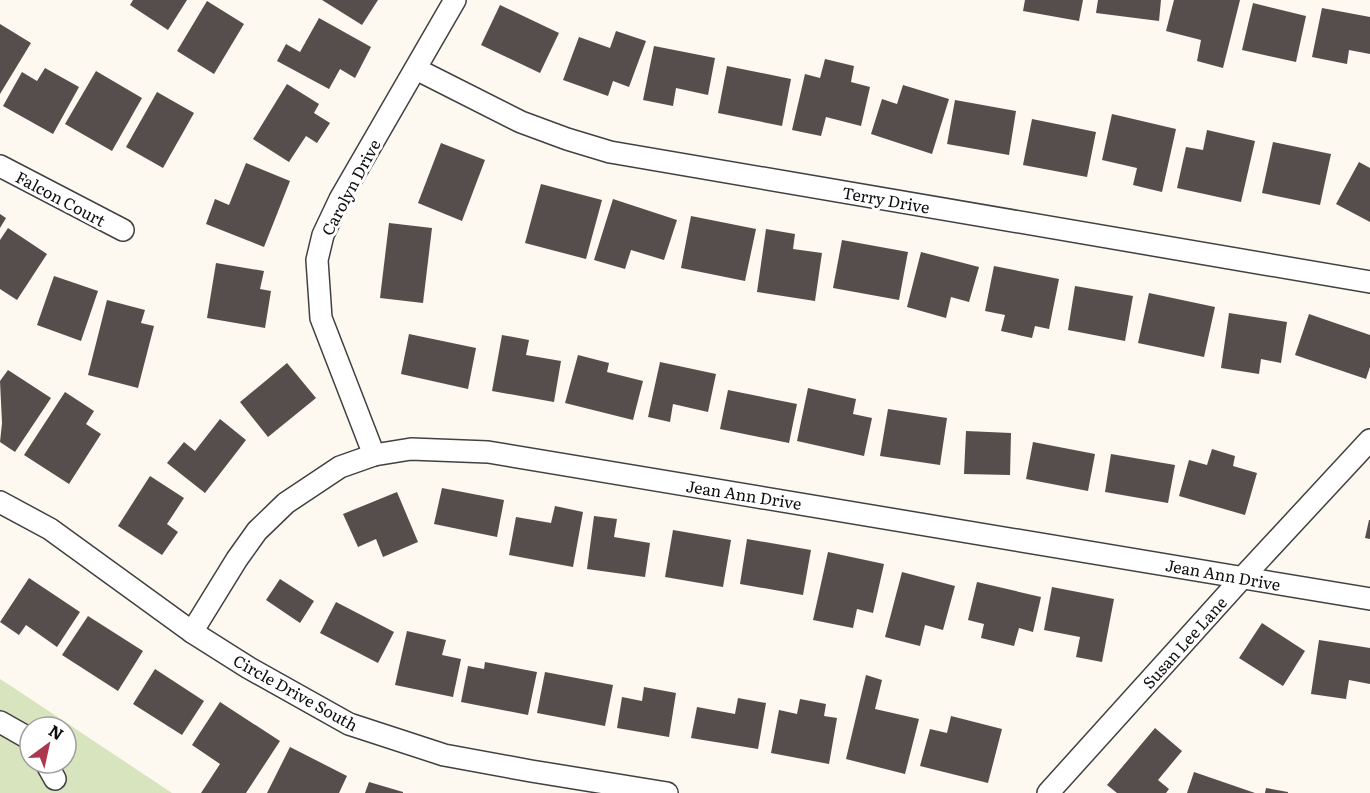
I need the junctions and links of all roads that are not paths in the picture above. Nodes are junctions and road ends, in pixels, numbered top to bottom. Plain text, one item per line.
1 (455, 0) edge
2 (416, 69) junction
3 (0, 166) edge
4 (123, 230) dead end
5 (1370, 282) edge
6 (1370, 440) edge
7 (374, 455) junction
8 (0, 502) edge
9 (1243, 577) junction
10 (1370, 599) edge
11 (192, 632) junction
12 (0, 722) edge
13 (18, 732) edge
14 (667, 793) edge
15 (1048, 793) edge

1 - 2 street, Carolyn Drive
2 - 5 street, Terry Drive
2 - 7 street, Carolyn Drive
3 - 4 street, Falcon Court
6 - 9 street, Susan Lee Lane
7 - 9 street, Jean Ann Drive
7 - 11 street, Jean Ann Drive
8 - 11 street, Circle Drive South
9 - 10 street, Jean Ann Drive
9 - 15 street, Susan Lee Lane
11 - 14 street, Circle Drive South
12 - 13 street

